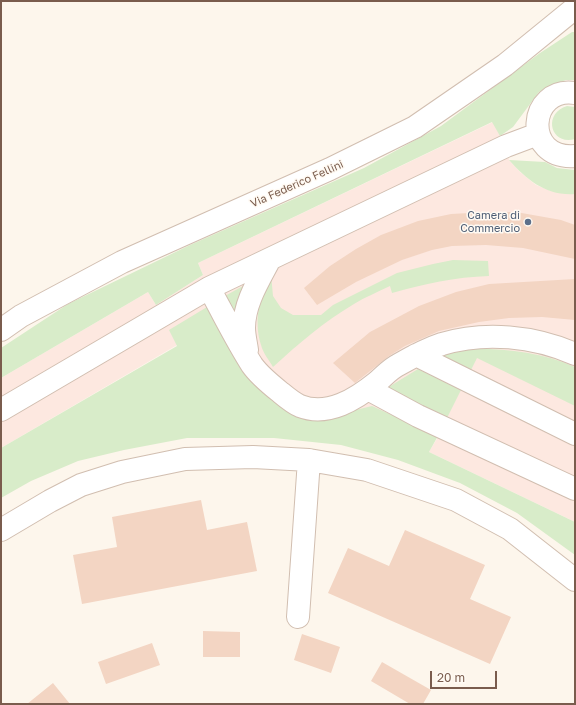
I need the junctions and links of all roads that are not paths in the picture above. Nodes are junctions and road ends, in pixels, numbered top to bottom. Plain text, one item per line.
1 (573, 11) edge
2 (575, 93) edge
3 (538, 134) junction
4 (575, 156) edge
5 (270, 259) junction
6 (209, 288) junction
7 (1, 330) edge
8 (575, 354) edge
9 (416, 356) junction
10 (249, 359) junction
11 (368, 389) junction
12 (1, 410) edge
13 (575, 434) edge
14 (309, 460) junction
15 (575, 489) edge
16 (1, 530) edge
17 (575, 580) edge
18 (298, 617) dead end

1 - 7 street, Via Federico Fellini
2 - 3 street
3 - 4 street
3 - 5 street
5 - 6 street
5 - 10 street
6 - 10 street
6 - 12 street
8 - 9 street
9 - 11 street
9 - 13 street
10 - 11 street
11 - 15 street
14 - 16 street
14 - 17 street
14 - 18 street

